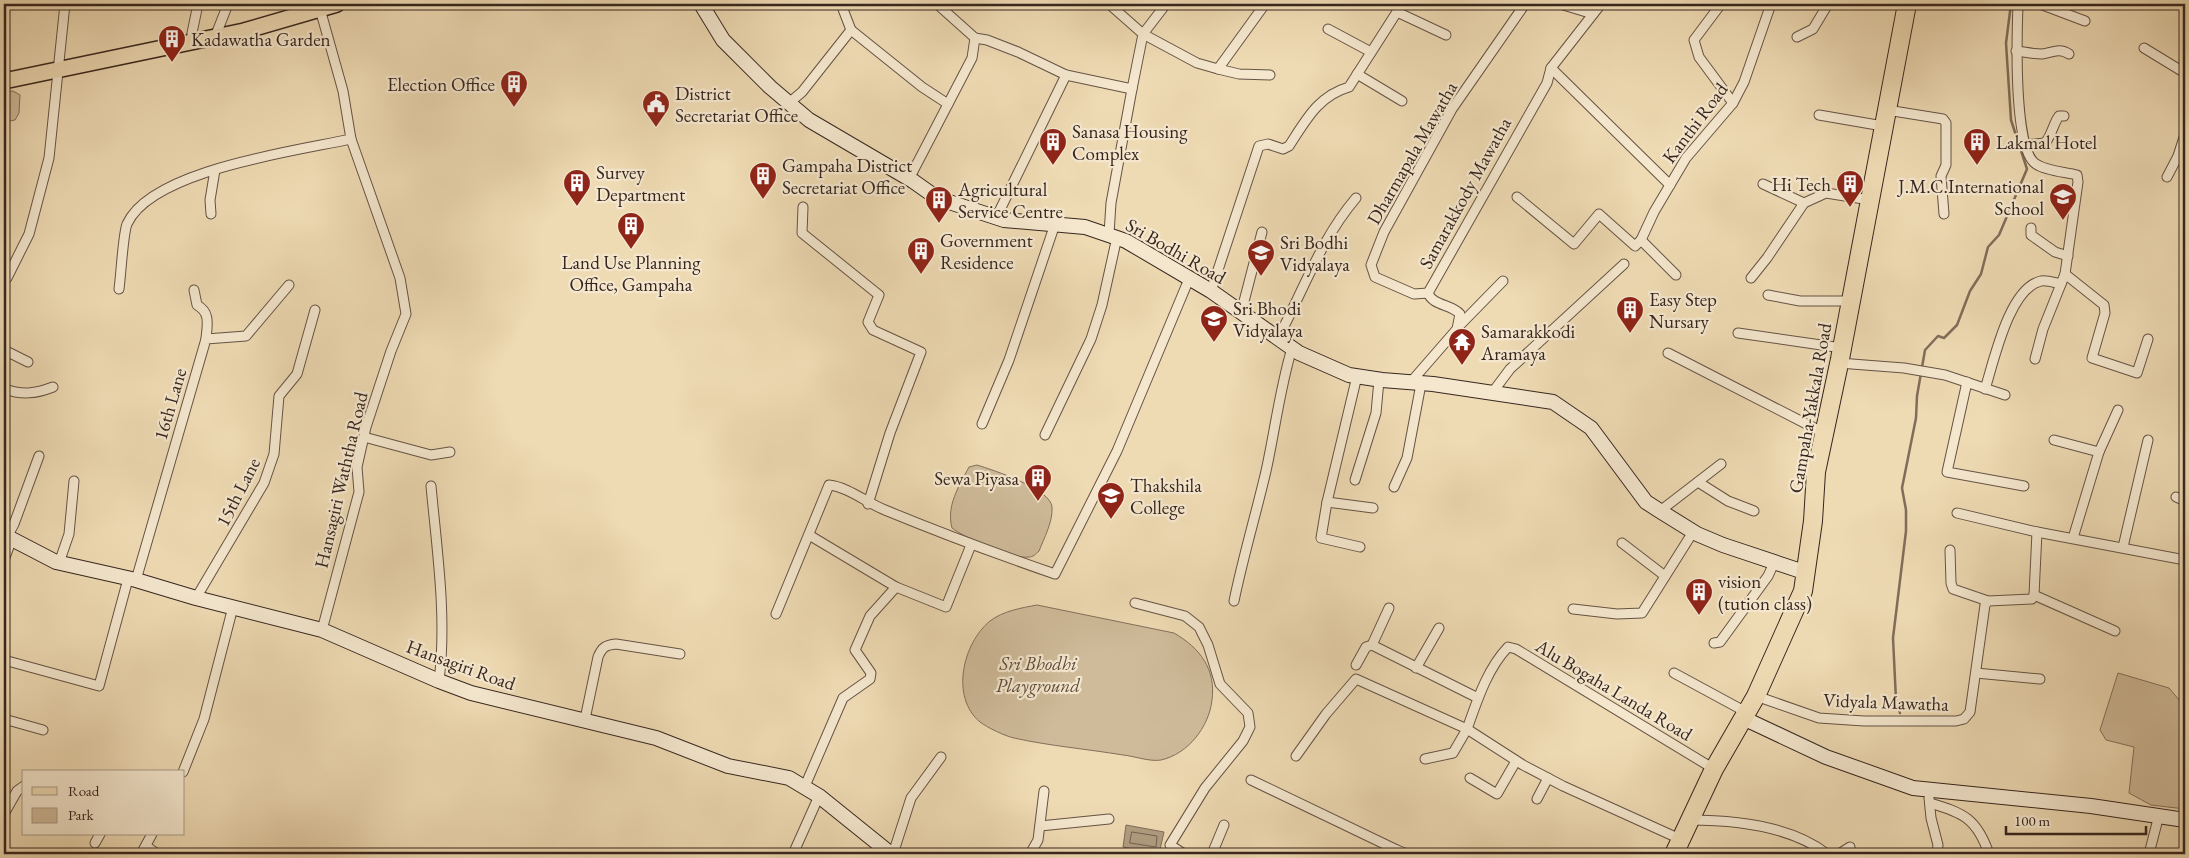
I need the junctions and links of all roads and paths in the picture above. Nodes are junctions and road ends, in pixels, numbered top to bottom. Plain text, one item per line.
1 (65, 4) edge
2 (198, 4) edge
3 (228, 4) edge
4 (337, 4) edge
5 (700, 4) edge
6 (841, 4) edge
7 (937, 4) edge
8 (1109, 4) edge
9 (1166, 4) edge
10 (1265, 4) edge
11 (1525, 4) edge
12 (1560, 4) edge
13 (1601, 4) edge
14 (1721, 4) edge
15 (1771, 4) edge
16 (1828, 4) edge
17 (1907, 4) edge
18 (2018, 4) edge
19 (2040, 4) edge
20 (1399, 8) edge
21 (320, 9) junction
22 (1593, 14) junction
23 (2084, 21) dead end
24 (1328, 28) dead end
25 (851, 30) junction
26 (1143, 34) junction
27 (1446, 35) dead end
28 (215, 37) junction
29 (1797, 37) dead end
30 (975, 38) junction
31 (192, 42) junction
32 (2144, 48) dead end
33 (2016, 51) junction
34 (1371, 52) junction
35 (2069, 54) dead end
36 (1551, 68) junction
37 (1218, 69) junction
38 (58, 70) junction
39 (2185, 73) edge
40 (1357, 74) junction
41 (1066, 75) junction
42 (1270, 75) dead end
43 (4, 80) edge
44 (1132, 89) junction
45 (1402, 101) dead end
46 (1733, 103) junction
47 (790, 104) junction
48 (948, 104) junction
49 (1819, 115) dead end
50 (2064, 116) dead end
51 (1885, 118) junction
52 (2185, 134) edge
53 (351, 139) junction
54 (2025, 145) junction
55 (215, 170) junction
56 (2167, 177) dead end
57 (909, 179) junction
58 (1763, 184) dead end
59 (1670, 185) junction
60 (1517, 197) dead end
61 (1356, 198) dead end
62 (1870, 200) junction
63 (1804, 202) junction
64 (803, 207) dead end
65 (211, 214) dead end
66 (1944, 214) dead end
67 (996, 218) junction
68 (1055, 224) junction
69 (2031, 228) dead end
70 (1262, 232) dead end
71 (1113, 235) junction
72 (1641, 240) junction
73 (2068, 256) junction
74 (1624, 264) dead end
75 (2065, 274) junction
76 (1676, 275) dead end
77 (7, 278) dead end
78 (1751, 278) dead end
79 (1189, 279) junction
80 (1503, 281) dead end
81 (2061, 284) junction
82 (289, 285) dead end
83 (119, 289) dead end
84 (194, 290) dead end
85 (1211, 291) junction
86 (1428, 293) junction
87 (1768, 295) dead end
88 (1851, 301) junction
89 (314, 310) dead end
90 (1241, 313) junction
91 (1456, 329) junction
92 (1738, 333) dead end
93 (206, 339) junction
94 (2148, 339) dead end
95 (1277, 340) junction
96 (1292, 348) junction
97 (4, 350) edge
98 (1668, 352) dead end
99 (1841, 356) junction
100 (2035, 359) dead end
101 (28, 362) dead end
102 (1357, 376) junction
103 (1379, 380) junction
104 (1968, 382) junction
105 (1415, 384) junction
106 (53, 387) dead end
107 (1985, 389) junction
108 (4, 390) edge
109 (1492, 393) junction
110 (2006, 395) dead end
111 (2118, 410) dead end
112 (982, 424) dead end
113 (1824, 433) junction
114 (1045, 435) dead end
115 (364, 437) junction
116 (2054, 440) dead end
117 (2148, 440) dead end
118 (450, 452) dead end
119 (2099, 452) junction
120 (39, 456) dead end
121 (1721, 464) dead end
122 (1355, 480) dead end
123 (74, 481) dead end
124 (1698, 482) junction
125 (431, 486) dead end
126 (2024, 486) dead end
127 (1394, 487) dead end
128 (1327, 502) junction
129 (868, 504) junction
130 (1373, 508) dead end
131 (1660, 511) junction
132 (1754, 511) dead end
133 (1957, 513) dead end
134 (1693, 532) junction
135 (2037, 532) junction
136 (809, 535) junction
137 (8, 537) edge
138 (2073, 538) junction
139 (1622, 543) dead end
140 (971, 545) junction
141 (1360, 547) dead end
142 (2123, 547) junction
143 (1950, 550) dead end
144 (4, 560) edge
145 (2185, 560) edge
146 (59, 563) junction
147 (1774, 564) junction
148 (1807, 573) junction
149 (1665, 576) junction
150 (132, 580) junction
151 (896, 587) junction
152 (2034, 596) junction
153 (196, 598) junction
154 (1234, 600) dead end
155 (1988, 601) junction
156 (1135, 603) dead end
157 (233, 606) junction
158 (1389, 608) dead end
159 (1573, 609) dead end
160 (776, 614) dead end
161 (1439, 628) dead end
162 (322, 630) junction
163 (2116, 631) dead end
164 (1714, 643) dead end
165 (1372, 645) junction
166 (680, 654) dead end
167 (4, 660) edge
168 (1356, 665) dead end
169 (1416, 668) junction
170 (1976, 672) junction
171 (1674, 673) dead end
172 (2040, 680) dead end
173 (439, 681) junction
174 (1756, 696) junction
175 (1478, 698) junction
176 (1745, 715) junction
177 (4, 719) edge
178 (585, 719) junction
179 (1467, 729) junction
180 (43, 730) dead end
181 (1296, 756) dead end
182 (941, 757) dead end
183 (1425, 759) dead end
184 (1516, 761) junction
185 (1714, 769) junction
186 (184, 770) edge
187 (1470, 778) dead end
188 (1548, 778) junction
189 (1251, 780) dead end
190 (805, 786) junction
191 (22, 787) edge
192 (1044, 791) dead end
193 (819, 796) junction
194 (1929, 796) junction
195 (1537, 799) dead end
196 (4, 814) edge
197 (2159, 815) junction
198 (1109, 819) dead end
199 (1688, 820) junction
200 (2185, 820) edge
201 (1224, 824) dead end
202 (1040, 826) junction
203 (99, 836) edge
204 (151, 836) edge
205 (95, 843) dead end
206 (1677, 846) edge
207 (1850, 847) dead end
208 (143, 850) edge
209 (1396, 852) edge
210 (157, 854) edge
211 (793, 854) edge
212 (892, 854) edge
213 (1030, 854) edge
214 (1184, 854) edge
215 (1212, 854) edge
216 (1407, 854) edge
217 (1827, 854) edge
218 (1839, 854) edge
219 (1937, 854) edge
220 (1989, 854) edge
221 (2149, 854) edge

1 - 38 street
2 - 31 street
3 - 28 street
4 - 21 main road
5 - 47 street, Sri Bodhi Road
6 - 25 street
7 - 30 street
8 - 26 street
9 - 26 street
10 - 37 street
11 - 86 street, Dharmapala Mawatha
12 - 22 street
13 - 22 street, Samarakkody Mawatha
14 - 46 street
15 - 46 street, Kanthi Road
16 - 29 street
17 - 51 highway, Gampaha-Yakkala Road
18 - 33 street
19 - 23 street
20 - 27 street
20 - 34 street
21 - 28 main road
21 - 53 street, Hansagiri Waththa Road
22 - 36 street, Samarakkody Mawatha
24 - 34 street
25 - 47 street
25 - 48 street
26 - 37 street
26 - 44 street
28 - 31 main road
30 - 41 street
30 - 48 street
31 - 38 main road
32 - 39 street
33 - 35 street
33 - 54 street
34 - 40 street
36 - 59 street
36 - 86 street, Samarakkody Mawatha
37 - 42 street
38 - 43 main road
38 - 77 street
40 - 45 street
40 - 85 street
41 - 44 street
41 - 67 street
44 - 71 street
46 - 59 street, Kanthi Road
47 - 57 street, Sri Bodhi Road
48 - 57 street
49 - 51 street
50 - 54 street
51 - 62 highway, Gampaha-Yakkala Road
51 - 66 street
52 - 56 street
53 - 55 street
53 - 115 street, Hansagiri Waththa Road
54 - 73 street
55 - 65 street
55 - 83 street
57 - 67 street, Sri Bodhi Road
58 - 63 street
59 - 72 street, Kanthi Road
60 - 72 street
61 - 95 street
62 - 63 street
62 - 88 highway, Gampaha-Yakkala Road
63 - 78 street
64 - 129 street
67 - 68 street, Sri Bodhi Road
68 - 71 street, Sri Bodhi Road
68 - 112 street
69 - 73 street
70 - 90 street
71 - 79 street, Sri Bodhi Road
71 - 114 street
72 - 76 street
73 - 75 street
74 - 109 street
75 - 81 street
75 - 94 street
79 - 85 street, Sri Bodhi Road
79 - 140 street
80 - 91 street
81 - 100 street
81 - 107 street
82 - 93 street
84 - 93 street, 16th Lane
85 - 90 street, Sri Bodhi Road
86 - 91 street, Samarakkody Mawatha
87 - 88 street
88 - 99 highway, Gampaha-Yakkala Road
89 - 153 street, 15th Lane
90 - 95 street, Sri Bodhi Road
91 - 105 street
92 - 99 street
93 - 150 street, 16th Lane
95 - 96 street, Sri Bodhi Road
96 - 102 street, Sri Bodhi Road
96 - 154 street
97 - 101 street
98 - 113 street
99 - 104 street
99 - 113 highway, Gampaha-Yakkala Road
102 - 103 street, Sri Bodhi Road
102 - 128 street
103 - 105 street, Sri Bodhi Road
103 - 122 street
104 - 107 street
104 - 126 street
105 - 109 street, Sri Bodhi Road
105 - 127 street
106 - 108 street
107 - 110 street
109 - 131 street, Sri Bodhi Road
111 - 119 street
113 - 148 highway, Gampaha-Yakkala Road
115 - 118 street
115 - 162 street, Hansagiri Waththa Road
116 - 119 street
117 - 142 street
119 - 138 street
120 - 137 street
121 - 124 street
123 - 146 street
124 - 131 street
124 - 132 street
125 - 173 street
128 - 130 street
128 - 141 street
129 - 136 street
129 - 140 street
131 - 134 street, Sri Bodhi Road
133 - 135 street
134 - 147 street, Sri Bodhi Road
134 - 149 street
135 - 138 street
135 - 152 street
136 - 151 street
136 - 160 street
137 - 144 street
137 - 146 street, Hansagiri Road
138 - 142 street
139 - 149 street
140 - 151 street
142 - 145 street
143 - 155 street
146 - 150 street, Hansagiri Road
147 - 148 street, Sri Bodhi Road
147 - 164 street
148 - 174 highway, Gampaha-Yakkala Road
149 - 159 street
150 - 153 street, Hansagiri Road
150 - 167 street, 16th Lane
151 - 190 street
152 - 155 street
152 - 163 street
153 - 157 street, Hansagiri Road
155 - 170 street, Vidyala Mawatha
156 - 214 street
157 - 162 street, Hansagiri Road
157 - 186 street
158 - 165 street
161 - 169 street
162 - 173 street, Hansagiri Road
165 - 168 street
165 - 169 street
166 - 178 street
169 - 175 street
170 - 172 street
170 - 174 street, Vidyala Mawatha
171 - 176 street
173 - 178 street, Hansagiri Road
174 - 176 highway, Gampaha-Yakkala Road
175 - 179 street
175 - 185 street, Alu Bogaha Landa Road
176 - 185 highway, Gampaha-Yakkala Road
176 - 194 street
177 - 180 street
178 - 190 street, Hansagiri Road
179 - 181 street
179 - 183 street
179 - 184 street
182 - 212 street
184 - 187 street
184 - 188 street
185 - 199 highway, Gampaha-Yakkala Road
188 - 195 street
188 - 206 street
189 - 209 street
190 - 193 street, Hansagiri Road
191 - 196 street
192 - 202 street
193 - 211 street
193 - 212 street, Hansagiri Road
194 - 197 street
194 - 219 street
194 - 220 street
197 - 200 street
197 - 221 street
198 - 202 street
199 - 206 highway, Gampaha-Yakkala Road
199 - 217 street
201 - 215 street
202 - 213 street
203 - 205 street
204 - 208 street
207 - 218 street
208 - 210 street
209 - 216 street

